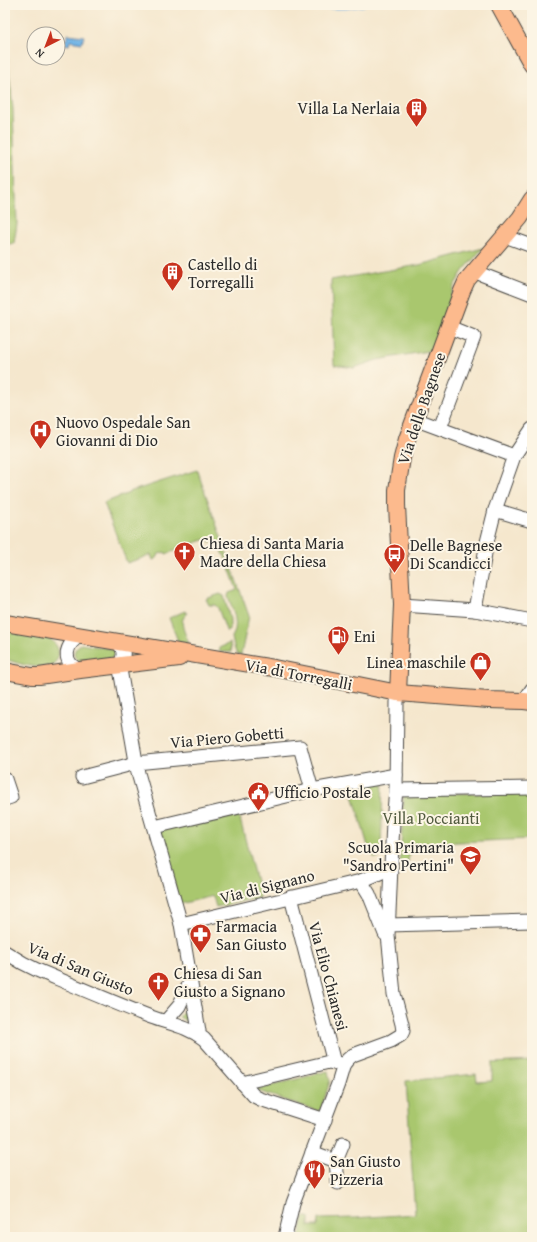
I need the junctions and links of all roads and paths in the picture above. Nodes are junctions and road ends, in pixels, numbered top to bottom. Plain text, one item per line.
1 (499, 5) edge
2 (532, 65) edge
3 (532, 199) edge
4 (505, 236) junction
5 (532, 246) edge
6 (473, 271) junction
7 (532, 294) edge
8 (449, 327) junction
9 (414, 419) junction
10 (440, 428) junction
11 (532, 429) edge
12 (514, 456) junction
13 (495, 510) junction
14 (532, 521) edge
15 (402, 605) junction
16 (475, 610) junction
17 (532, 621) edge
18 (5, 623) edge
19 (80, 636) junction
20 (117, 642) junction
21 (199, 656) junction
22 (119, 666) junction
23 (80, 670) junction
24 (5, 671) edge
25 (398, 693) junction
26 (530, 700) edge
27 (136, 763) junction
28 (396, 775) junction
29 (82, 777) dead end
30 (5, 779) edge
31 (532, 788) edge
32 (312, 790) junction
33 (396, 790) junction
34 (5, 799) edge
35 (154, 827) junction
36 (391, 868) junction
37 (361, 881) junction
38 (390, 884) junction
39 (291, 897) junction
40 (532, 921) edge
41 (181, 924) junction
42 (388, 926) junction
43 (388, 942) junction
44 (5, 952) edge
45 (191, 980) junction
46 (166, 1021) junction
47 (201, 1037) junction
48 (339, 1063) junction
49 (242, 1083) junction
50 (325, 1120) junction
51 (343, 1144) dead end
52 (312, 1152) junction
53 (336, 1160) junction
54 (338, 1183) dead end
55 (285, 1237) edge

1 - 2 main road
3 - 4 main road, Via delle Bagnese
4 - 5 street
4 - 6 main road, Via delle Bagnese
6 - 7 street
6 - 8 main road, Via delle Bagnese
8 - 9 main road, Via delle Bagnese
8 - 10 street
9 - 10 street
9 - 15 main road, Via delle Bagnese
10 - 12 street
11 - 12 street
12 - 13 street
13 - 14 street
13 - 16 street
15 - 16 street
15 - 25 main road, Via delle Bagnese
16 - 17 street
18 - 19 main road, Via di Torregalli
19 - 20 main road, Via di Torregalli
19 - 23 street
20 - 21 main road, Via di Torregalli
20 - 22 street
21 - 22 main road, Via di Torregalli
21 - 25 main road, Via di Torregalli
22 - 23 main road, Via di Torregalli
22 - 27 street
23 - 24 main road, Via di Torregalli
25 - 26 main road, Via di Torregalli
25 - 28 street
27 - 29 street
27 - 32 street, Via Piero Gobetti
27 - 35 street
28 - 32 street
28 - 33 street
30 - 34 street
31 - 33 street
32 - 35 street
33 - 36 street
35 - 41 street
36 - 37 street
36 - 38 street
37 - 38 street
37 - 39 street, Via di Signano
37 - 43 street
38 - 42 street
39 - 41 street, Via di Signano
39 - 48 street, Via Elio Chianesi
40 - 42 street
41 - 45 street
42 - 43 street
43 - 48 street
44 - 46 street, Via di San Giusto
45 - 46 street
45 - 47 street
46 - 47 street, Via di San Giusto
47 - 49 street, Via di San Giusto
48 - 49 street
48 - 50 street
49 - 50 street, Via di San Giusto
50 - 52 street
51 - 53 street
52 - 53 street
52 - 55 street
53 - 54 street

